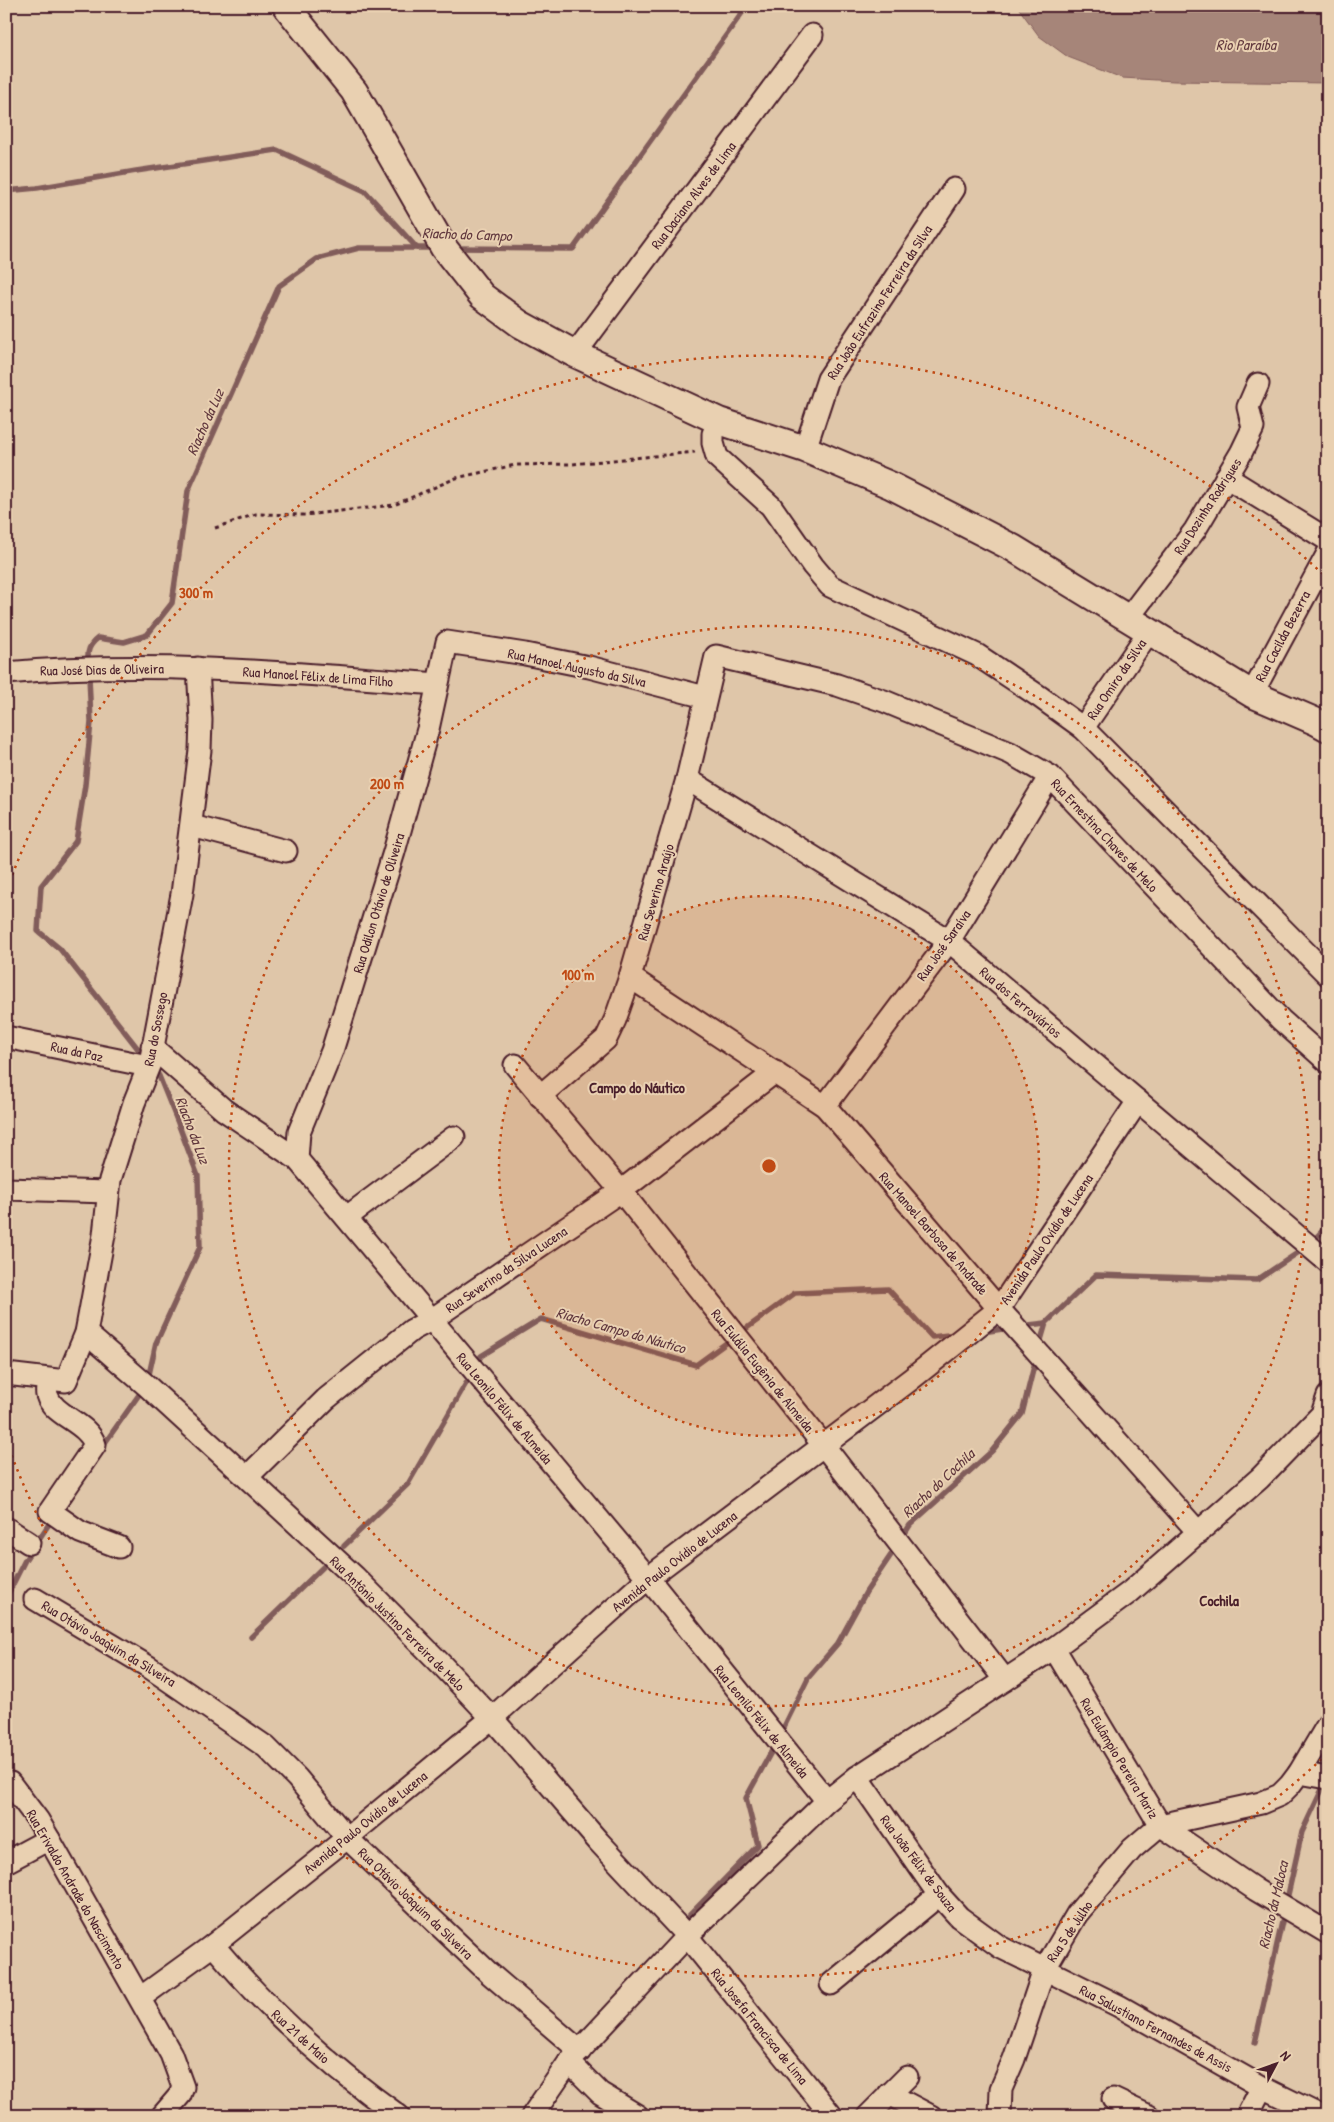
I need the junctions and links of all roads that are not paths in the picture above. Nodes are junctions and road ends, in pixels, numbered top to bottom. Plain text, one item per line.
1 (286, 6) edge
2 (812, 35) dead end
3 (954, 189) dead end
4 (575, 354) junction
5 (1258, 384) dead end
6 (719, 421) junction
7 (805, 449) junction
8 (1226, 477) junction
9 (1328, 540) edge
10 (1328, 553) edge
11 (1139, 624) junction
12 (447, 642) joint
13 (716, 656) joint
14 (198, 668) junction
15 (6, 673) edge
16 (437, 684) junction
17 (1252, 694) junction
18 (705, 697) junction
19 (1324, 724) edge
20 (1083, 728) junction
21 (1050, 776) junction
22 (687, 779) junction
23 (192, 826) junction
24 (286, 851) dead end
25 (949, 941) junction
26 (1328, 975) edge
27 (630, 977) junction
28 (6, 1037) edge
29 (150, 1057) junction
30 (1328, 1062) edge
31 (515, 1065) dead end
32 (775, 1072) junction
33 (540, 1096) junction
34 (1138, 1101) junction
35 (825, 1106) junction
36 (454, 1137) dead end
37 (297, 1159) junction
38 (6, 1189) edge
39 (621, 1191) junction
40 (108, 1192) junction
41 (347, 1217) junction
42 (1328, 1262) edge
43 (999, 1309) junction
44 (431, 1320) junction
45 (86, 1333) junction
46 (6, 1374) edge
47 (57, 1381) junction
48 (1326, 1410) edge
49 (824, 1446) junction
50 (247, 1477) junction
51 (6, 1528) edge
52 (1199, 1533) junction
53 (29, 1543) dead end
54 (119, 1547) dead end
55 (648, 1578) junction
56 (36, 1599) dead end
57 (1054, 1648) junction
58 (1005, 1680) junction
59 (492, 1718) junction
60 (1328, 1724) edge
61 (1300, 1772) junction
62 (856, 1777) junction
63 (1328, 1778) edge
64 (10, 1783) dead end
65 (827, 1802) junction
66 (1160, 1825) junction
67 (347, 1838) junction
68 (49, 1839) junction
69 (6, 1862) edge
70 (939, 1895) junction
71 (1328, 1933) edge
72 (687, 1936) junction
73 (213, 1945) junction
74 (1044, 1970) junction
75 (831, 1984) dead end
76 (140, 1998) junction
77 (574, 2056) junction
78 (907, 2077) dead end
79 (1262, 2087) junction
80 (1001, 2089) junction
81 (889, 2094) junction
82 (1113, 2099) dead end
83 (162, 2116) edge
84 (399, 2116) edge
85 (532, 2116) edge
86 (638, 2116) edge
87 (832, 2116) edge
88 (868, 2116) edge
89 (931, 2116) edge
90 (983, 2116) edge
91 (1000, 2116) edge
92 (1149, 2116) edge
93 (1247, 2116) edge
94 (1321, 2116) edge

1 - 4 main road
2 - 4 street, Rua Daciano Alves de Lima
3 - 7 street, Rua João Eufrazino Ferreira da Silva
4 - 6 main road
5 - 8 street, Rua Dozinha Rodrigues
6 - 7 main road
6 - 20 street
7 - 11 main road
8 - 9 street
8 - 11 street, Rua Dozinha Rodrigues
10 - 17 street, Rua Cacilda Bezerra
11 - 17 main road
11 - 20 street, Rua Omiro da Silva
12 - 16 street, Rua Odilon Otávio de Oliveira
12 - 18 street, Rua Manoel Augusto da Silva
13 - 18 street, Rua Severino Araújo
13 - 21 street, Rua Ernestina Chaves de Melo
14 - 15 street, Rua José Dias de Oliveira
14 - 16 street, Rua Manoel Félix de Lima Filho
14 - 23 street, Rua do Sossego
16 - 37 street, Rua Odilon Otávio de Oliveira
17 - 19 main road
18 - 22 street, Rua Severino Araújo
20 - 26 street
21 - 25 street, Rua José Saraíva
21 - 30 street, Rua Ernestina Chaves de Melo
22 - 25 street, Rua dos Ferroviários
22 - 27 street, Rua Severino Araújo
23 - 24 street
23 - 29 street, Rua do Sossego
25 - 34 street, Rua dos Ferroviários
25 - 35 street, Rua José Saraíva
27 - 32 street, Rua Manoel Barbosa de Andrade
27 - 33 street, Rua Severino Araújo
28 - 29 street, Rua da Paz
29 - 37 street, Rua Leonilo Félix de Almeida
29 - 40 street, Rua do Sossego
31 - 33 street, Rua Eulália Eugênia de Almeida
32 - 35 street, Rua Manoel Barbosa de Andrade
32 - 39 street, Rua Severino da Silva Lucena
33 - 39 street, Rua Eulália Eugênia de Almeida
34 - 42 street, Rua dos Ferroviários
34 - 43 street, Avenida Paulo Ovídio de Lucena
35 - 43 street, Rua Manoel Barbosa de Andrade
36 - 41 street
37 - 41 street, Rua Leonilo Félix de Almeida
38 - 40 street
39 - 44 street, Rua Severino da Silva Lucena
39 - 49 street, Rua Eulália Eugênia de Almeida
40 - 45 street, Rua do Sossego
41 - 44 street, Rua Leonilo Félix de Almeida
43 - 49 street, Avenida Paulo Ovídio de Lucena
43 - 52 street, Rua Manoel Barbosa de Andrade
44 - 50 street, Rua Severino da Silva Lucena
44 - 55 street, Rua Leonilo Félix de Almeida
45 - 47 street, Rua do Sossego
45 - 50 street, Rua Antônio Justino Ferreira de Melo
46 - 47 street
47 - 54 street
48 - 52 street
49 - 55 street, Avenida Paulo Ovídio de Lucena
49 - 58 street, Rua Eulália Eugênia de Almeida
50 - 59 street, Rua Antônio Justino Ferreira de Melo
51 - 53 street
52 - 57 street
55 - 59 street, Avenida Paulo Ovídio de Lucena
55 - 65 street, Rua Leonilo Félix de Almeida
56 - 67 street, Rua Otávio Joaquim da Silveira
57 - 58 street
57 - 66 street, Rua Eulâmpio Pereira Mariz
58 - 62 street
59 - 67 street, Avenida Paulo Ovídio de Lucena
59 - 72 street, Rua Antônio Justino Ferreira de Melo
60 - 61 street
61 - 63 street
61 - 66 street
62 - 65 street
62 - 70 street, Rua João Félix de Souza
64 - 68 street, Rua Erivaldo Andrade do Nascimento
65 - 72 street
66 - 71 street, Rua Eulâmpio Pereira Mariz
66 - 74 street, Rua 5 de Julho
67 - 73 street, Avenida Paulo Ovídio de Lucena
67 - 77 street, Rua Otávio Joaquim da Silveira
68 - 69 street
68 - 76 street, Rua Erivaldo Andrade do Nascimento
70 - 74 street, Rua João Félix de Souza
70 - 75 street
72 - 77 street
72 - 87 street, Rua Josefa Francisca de Lima
73 - 76 street, Avenida Paulo Ovídio de Lucena
73 - 84 street, Rua 21 de Maio
74 - 79 street, Rua Salustiano Fernandes de Assis
74 - 80 street, Rua 5 de Julho
76 - 83 street, Rua Erivaldo Andrade do Nascimento
77 - 85 street
77 - 86 street, Rua Otávio Joaquim da Silveira
78 - 81 street
79 - 93 street
79 - 94 street, Rua Salustiano Fernandes de Assis
80 - 90 street
80 - 91 street, Rua 5 de Julho
81 - 88 street
81 - 89 street
82 - 92 street

